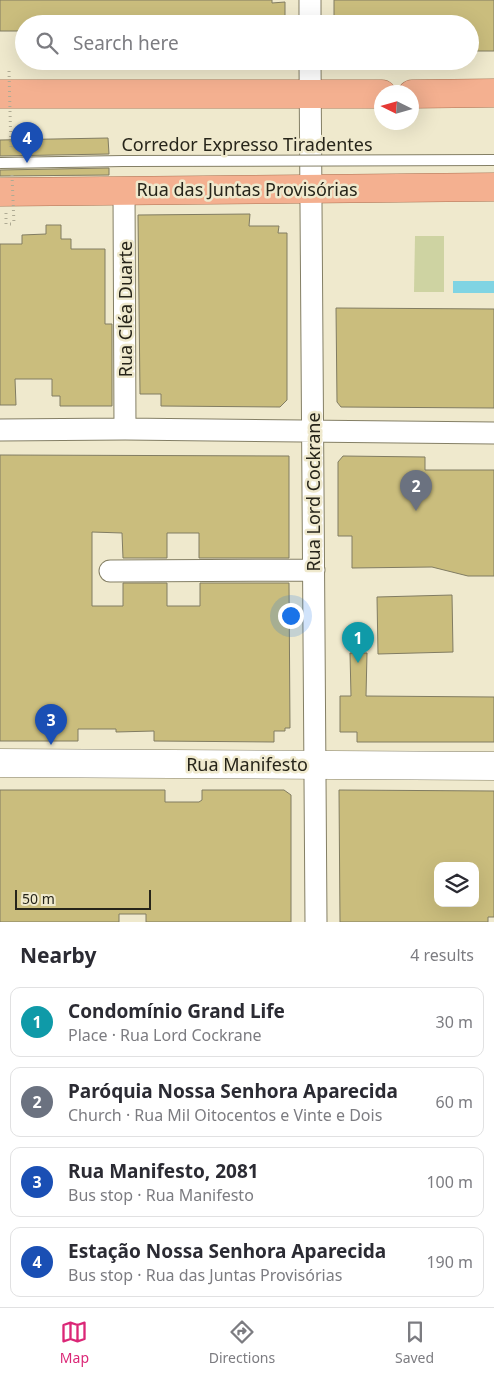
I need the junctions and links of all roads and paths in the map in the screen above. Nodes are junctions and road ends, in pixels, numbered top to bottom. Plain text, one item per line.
1 (310, 0) edge
2 (310, 15) edge
3 (310, 70) edge
4 (494, 93) edge
5 (0, 94) edge
6 (419, 94) edge
7 (374, 95) edge
8 (310, 104) junction
9 (494, 160) edge
10 (0, 163) edge
11 (310, 181) junction
12 (494, 187) edge
13 (124, 190) junction
14 (0, 192) edge
15 (126, 429) junction
16 (0, 430) edge
17 (313, 432) junction
18 (494, 433) edge
19 (314, 570) junction
20 (110, 571) dead end
21 (0, 763) edge
22 (314, 765) junction
23 (494, 766) edge
24 (316, 922) edge

1 - 2 street
3 - 8 street, Rua Lord Cockrane
4 - 6 highway
5 - 8 highway
7 - 8 highway
8 - 11 street, Rua Lord Cockrane
9 - 10 lane, Corredor Expresso Tiradentes, bridge
11 - 12 highway, Rua das Juntas Provisórias
11 - 13 highway, Rua das Juntas Provisórias
11 - 17 street, Rua Lord Cockrane
13 - 14 highway, Rua das Juntas Provisórias
13 - 15 street, Rua Cléa Duarte
15 - 16 street
15 - 17 street
17 - 18 street
17 - 19 street, Rua Lord Cockrane
19 - 20 street
19 - 22 street, Rua Lord Cockrane
21 - 22 main road, Rua Manifesto
22 - 23 main road, Rua Manifesto
22 - 24 street, Rua Lord Cockrane

